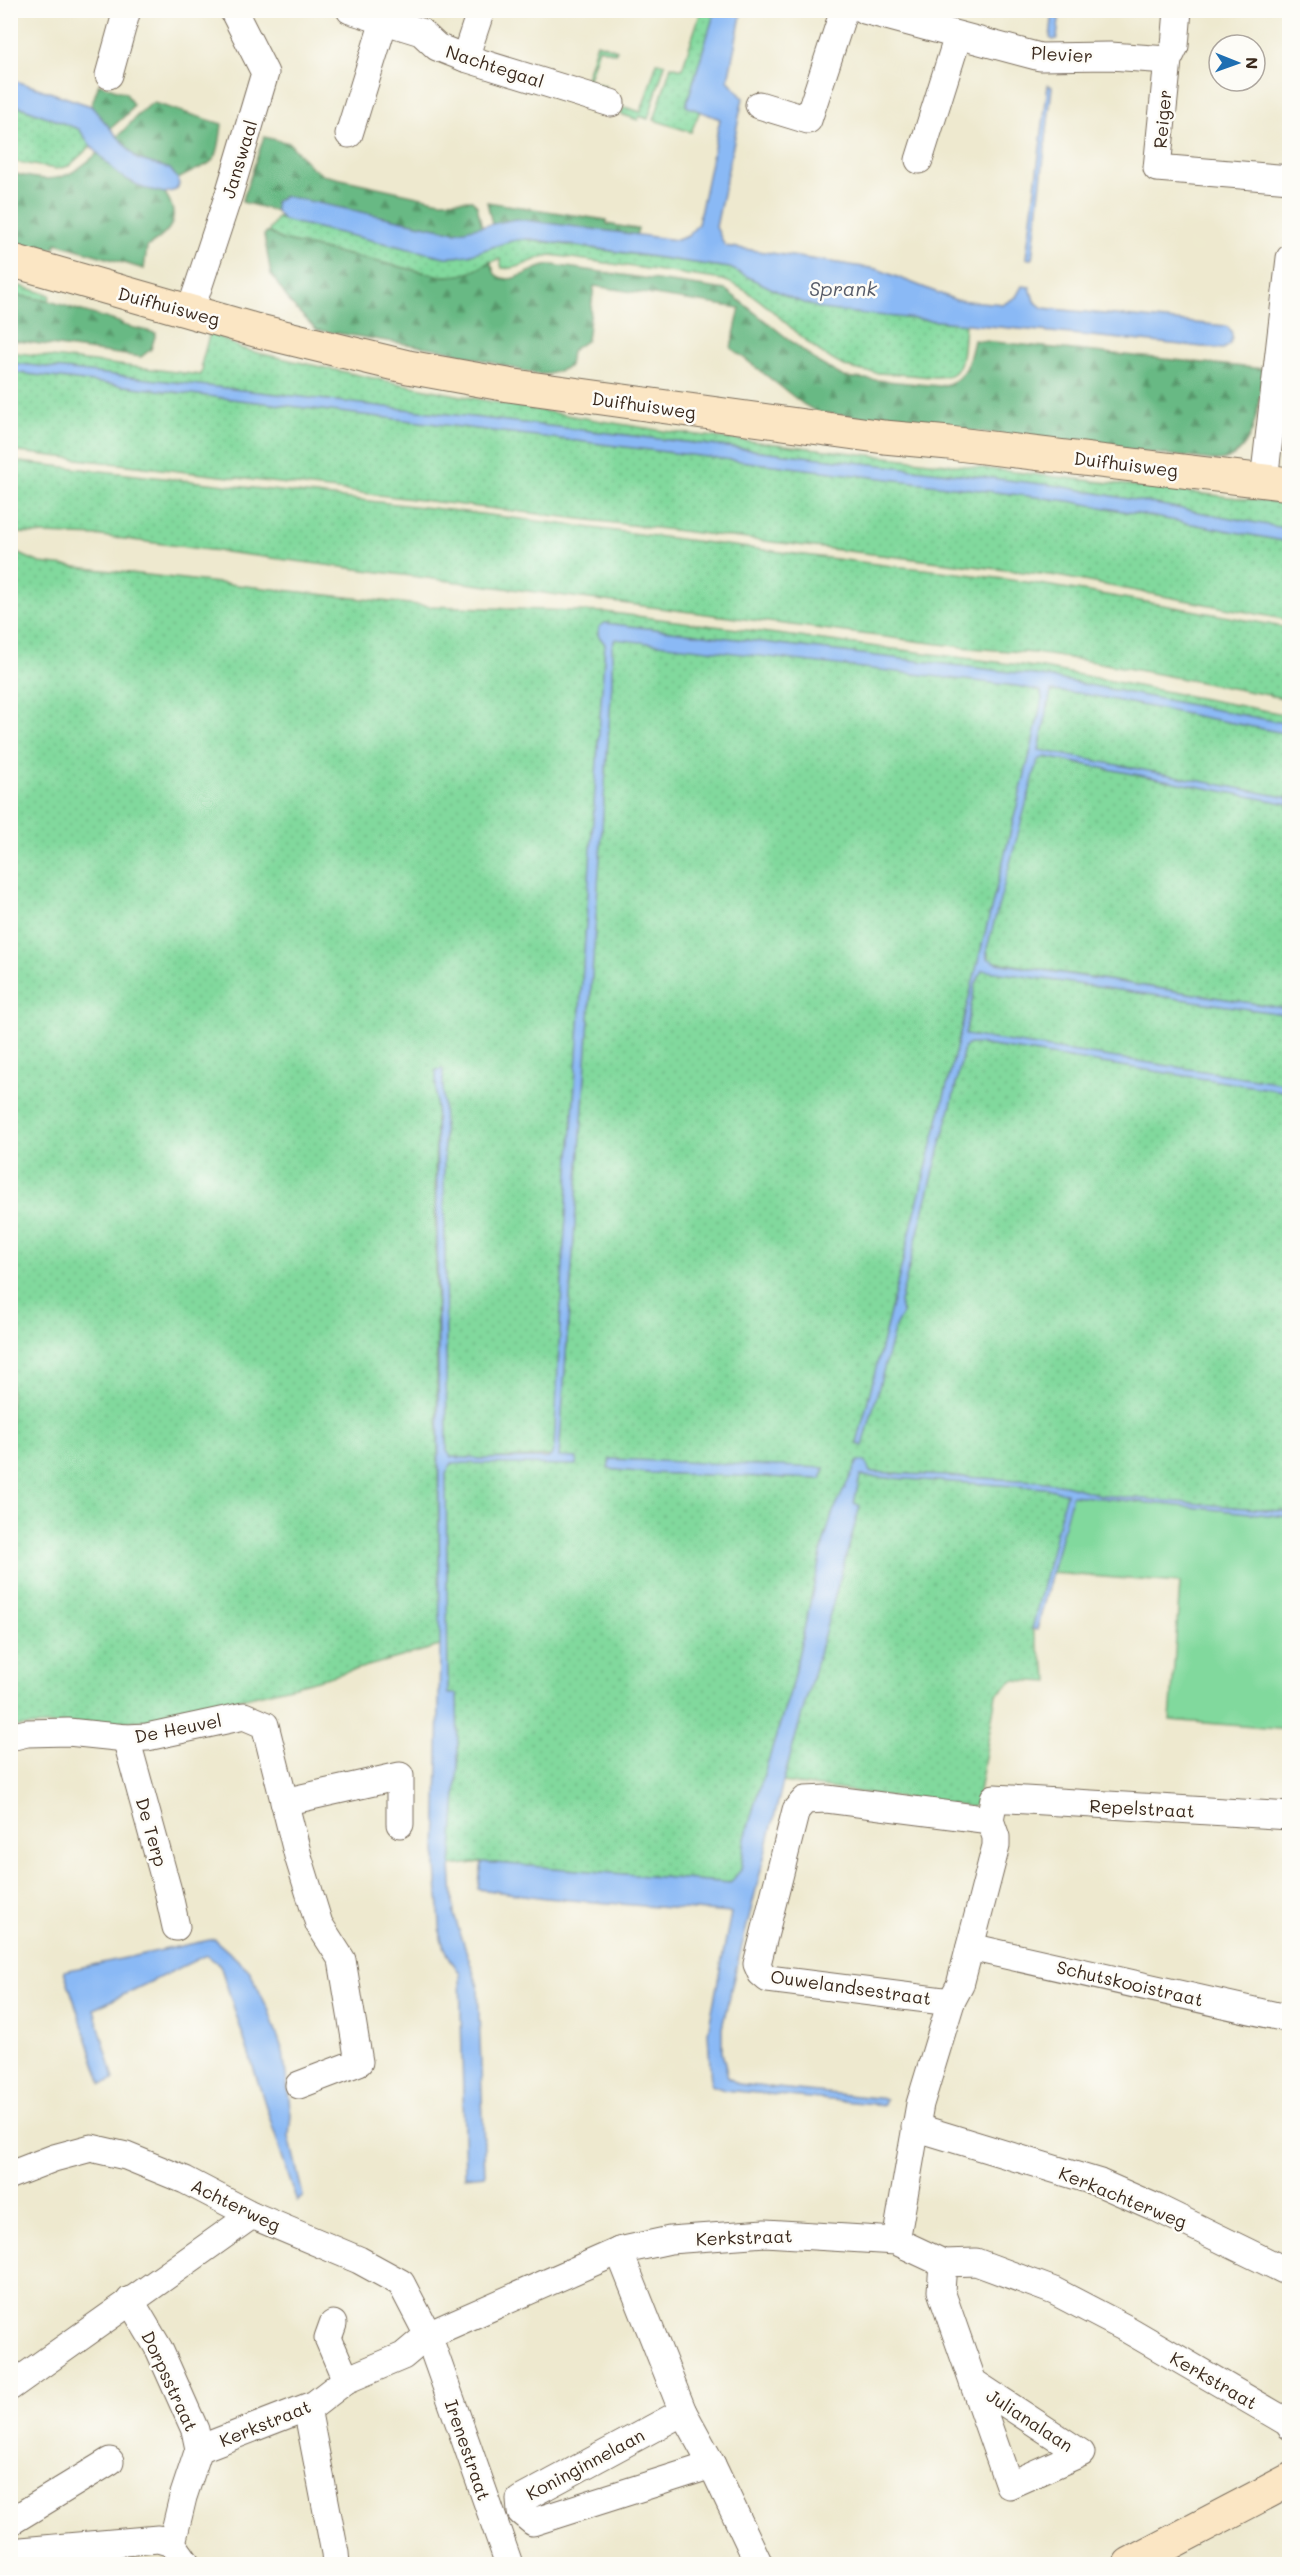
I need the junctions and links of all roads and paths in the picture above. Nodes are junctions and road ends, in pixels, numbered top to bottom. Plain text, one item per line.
1 (127, 10) edge
2 (233, 10) edge
3 (350, 10) edge
4 (481, 10) edge
5 (844, 10) edge
6 (864, 10) edge
7 (1178, 10) edge
8 (384, 21) junction
9 (958, 36) junction
10 (465, 58) junction
11 (1168, 60) junction
12 (109, 75) dead end
13 (611, 103) dead end
14 (759, 105) dead end
15 (349, 134) dead end
16 (920, 160) dead end
17 (1290, 179) edge
18 (1290, 258) edge
19 (10, 260) edge
20 (190, 312) junction
21 (1277, 482) edge
22 (10, 1737) edge
23 (126, 1738) junction
24 (284, 1802) junction
25 (992, 1809) junction
26 (1290, 1816) edge
27 (400, 1824) dead end
28 (176, 1927) dead end
29 (970, 1947) junction
30 (951, 2002) junction
31 (1290, 2019) edge
32 (299, 2085) dead end
33 (915, 2127) junction
34 (11, 2173) edge
35 (252, 2215) junction
36 (896, 2241) junction
37 (619, 2251) junction
38 (943, 2264) junction
39 (1290, 2273) edge
40 (130, 2300) junction
41 (333, 2324) dead end
42 (428, 2335) junction
43 (346, 2380) junction
44 (973, 2382) dead end
45 (10, 2387) edge
46 (311, 2406) junction
47 (683, 2412) junction
48 (1290, 2426) edge
49 (199, 2449) junction
50 (110, 2461) dead end
51 (712, 2465) junction
52 (1290, 2480) edge
53 (10, 2522) edge
54 (10, 2552) edge
55 (180, 2554) edge
56 (336, 2565) edge
57 (509, 2565) edge
58 (759, 2565) edge
59 (1131, 2565) edge

1 - 12 street
2 - 20 street, Janswaal
3 - 8 street, Nachtegaal
4 - 10 street
5 - 14 street
6 - 9 street, Plevier
7 - 11 street, Reiger
8 - 10 street, Nachtegaal
8 - 15 street
9 - 11 street, Plevier
9 - 16 street
10 - 13 street, Nachtegaal
11 - 17 street, Reiger
18 - 21 street
19 - 20 main road, Duifhuisweg
20 - 21 main road, Duifhuisweg
22 - 23 street, De Heuvel
23 - 24 street, De Heuvel
23 - 28 street, De Terp
24 - 27 street
24 - 32 street, De Heuvel
25 - 26 street, Repelstraat
25 - 29 street, Ouwelandsestraat
25 - 30 street, Ouwelandsestraat
29 - 30 street, Ouwelandsestraat
29 - 31 street, Schutskooistraat
30 - 33 street, Ouwelandsestraat
33 - 36 street, Ouwelandsestraat
33 - 39 street, Kerkachterweg
34 - 35 street, Achterweg
35 - 40 street
35 - 42 street, Achterweg
36 - 37 street, Kerkstraat
36 - 38 street, Kerkstraat
37 - 42 street, Kerkstraat
37 - 47 street
38 - 44 street, Julianalaan
38 - 48 street, Kerkstraat
40 - 45 street
40 - 49 street, Dorpsstraat
41 - 43 street
42 - 43 street, Kerkstraat
42 - 57 street, Irenestraat
43 - 46 street, Kerkstraat
46 - 49 street, Kerkstraat
46 - 56 street
47 - 51 street
47 - 51 street, Koninginnelaan
49 - 55 street, Dorpsstraat
50 - 53 street
51 - 58 street
52 - 59 main road
54 - 55 street

